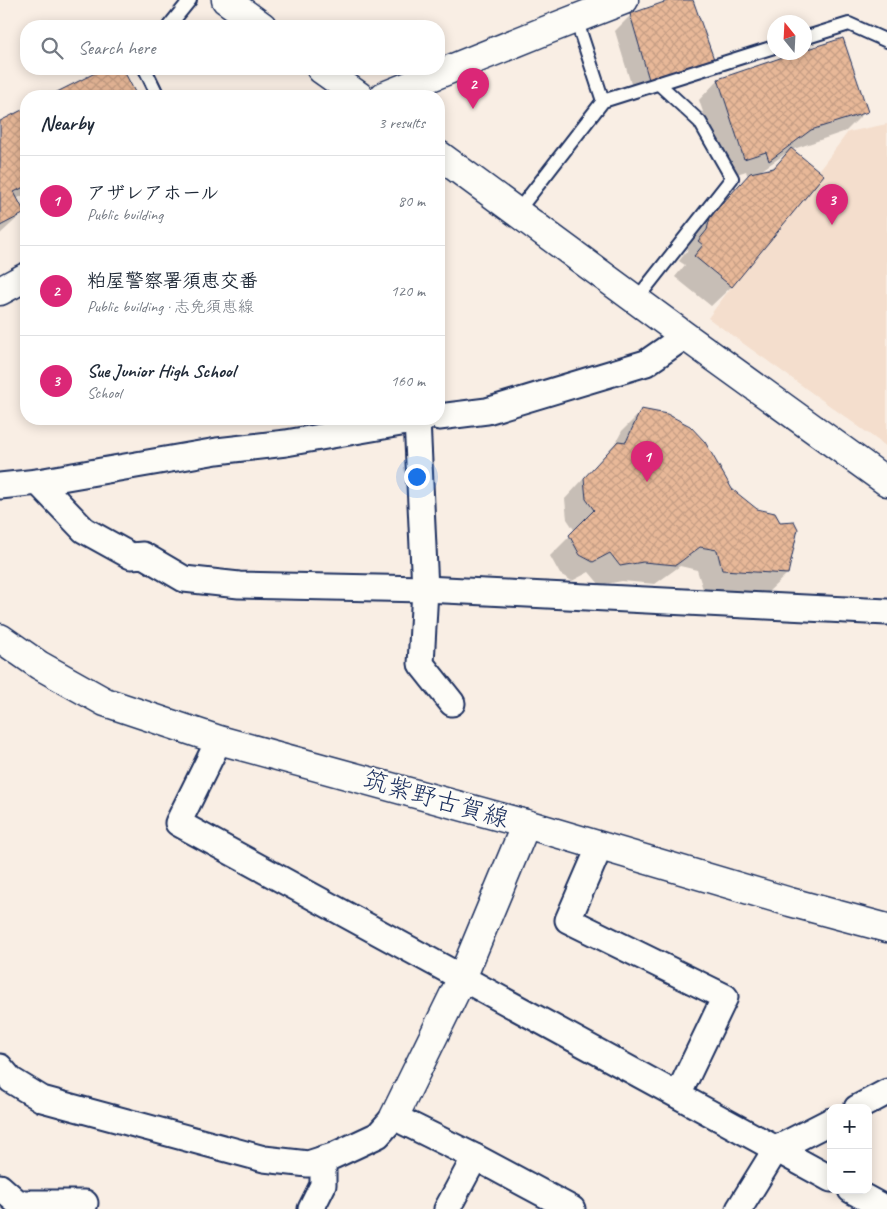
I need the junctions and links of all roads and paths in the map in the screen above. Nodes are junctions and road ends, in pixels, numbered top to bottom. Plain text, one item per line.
1 (190, 0) edge
2 (226, 0) edge
3 (624, 0) edge
4 (576, 18) junction
5 (174, 20) edge
6 (254, 20) edge
7 (812, 36) edge
8 (887, 41) edge
9 (767, 49) edge
10 (445, 71) edge
11 (148, 75) edge
12 (329, 75) edge
13 (436, 75) edge
14 (658, 83) junction
15 (155, 90) edge
16 (351, 90) edge
17 (399, 90) edge
18 (603, 101) junction
19 (445, 159) edge
20 (517, 212) junction
21 (20, 280) edge
22 (0, 291) edge
23 (636, 300) junction
24 (685, 336) junction
25 (445, 416) edge
26 (383, 425) edge
27 (415, 425) edge
28 (38, 482) junction
29 (887, 482) edge
30 (0, 486) edge
31 (425, 589) junction
32 (887, 612) edge
33 (0, 638) edge
34 (452, 703) dead end
35 (219, 740) junction
36 (526, 824) junction
37 (600, 846) junction
38 (887, 928) edge
39 (462, 978) junction
40 (0, 1067) edge
41 (887, 1092) edge
42 (678, 1096) junction
43 (864, 1104) edge
44 (394, 1117) junction
45 (827, 1123) edge
46 (776, 1149) junction
47 (475, 1157) junction
48 (323, 1159) junction
49 (827, 1177) edge
50 (0, 1187) edge
51 (858, 1194) edge
52 (85, 1203) dead end
53 (311, 1209) edge
54 (447, 1209) edge
55 (572, 1209) edge
56 (738, 1209) edge
57 (886, 1209) edge

1 - 5 lane
2 - 6 main road
3 - 4 main road
4 - 10 main road
4 - 18 lane
7 - 8 lane
9 - 14 lane
11 - 15 lane
12 - 16 main road
13 - 17 main road
14 - 18 lane
14 - 23 lane
18 - 20 lane
19 - 20 main road
20 - 23 main road
21 - 22 main road
23 - 24 main road
24 - 25 street
24 - 29 main road
26 - 28 street
27 - 31 street
28 - 30 street
28 - 31 street
31 - 32 street
31 - 34 street
33 - 35 main road, 筑紫野古賀線
35 - 36 main road, 筑紫野古賀線
35 - 39 street
36 - 37 main road, 筑紫野古賀線
36 - 39 main road
37 - 38 main road, 筑紫野古賀線
37 - 42 street
39 - 42 street
39 - 44 main road
40 - 48 street
41 - 43 street
42 - 46 street
44 - 47 street
44 - 48 street
45 - 46 street
46 - 49 street
46 - 56 street
47 - 54 street
47 - 55 street
48 - 53 street
50 - 52 street
51 - 57 street

